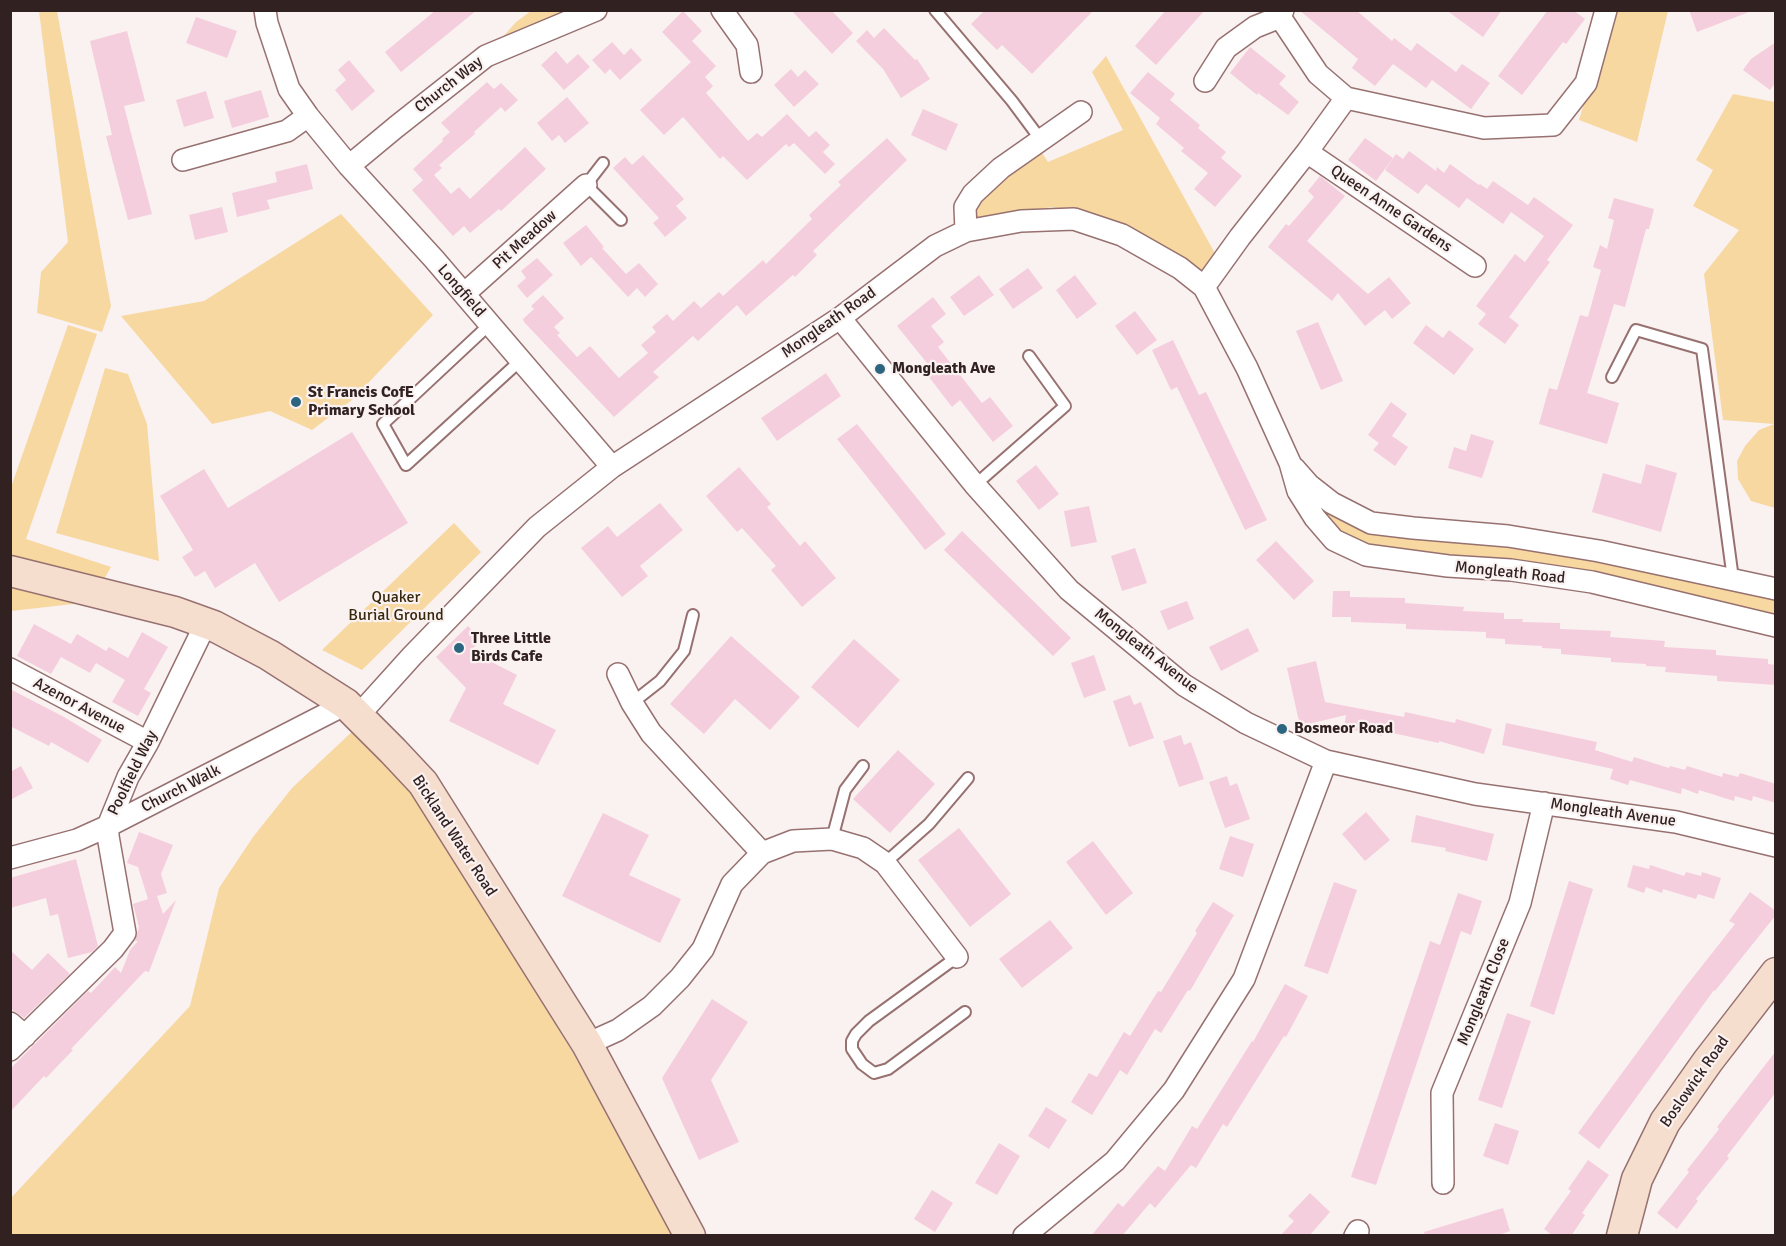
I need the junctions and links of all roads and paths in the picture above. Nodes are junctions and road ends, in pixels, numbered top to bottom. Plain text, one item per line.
1 (265, 10) edge
2 (596, 10) edge
3 (722, 10) edge
4 (935, 10) edge
5 (1606, 10) edge
6 (1281, 14) edge
7 (751, 72) dead end
8 (1205, 81) dead end
9 (1346, 98) junction
10 (1081, 112) dead end
11 (308, 116) junction
12 (1041, 140) junction
13 (1307, 152) junction
14 (183, 160) dead end
15 (603, 163) dead end
16 (349, 166) junction
17 (586, 185) junction
18 (621, 220) dead end
19 (966, 231) junction
20 (1475, 266) dead end
21 (1204, 286) junction
22 (464, 294) junction
23 (840, 318) junction
24 (490, 324) junction
25 (1029, 356) dead end
26 (521, 360) junction
27 (1612, 377) dead end
28 (1290, 463) junction
29 (612, 467) junction
30 (975, 485) junction
31 (10, 571) edge
32 (1733, 579) junction
33 (1776, 589) edge
34 (693, 615) dead end
35 (206, 623) junction
36 (1776, 626) edge
37 (10, 669) edge
38 (618, 674) dead end
39 (632, 703) junction
40 (351, 710) junction
41 (148, 742) junction
42 (1326, 761) junction
43 (863, 766) dead end
44 (968, 778) dead end
45 (1544, 803) junction
46 (108, 826) junction
47 (832, 839) junction
48 (1776, 846) edge
49 (762, 853) junction
50 (10, 858) edge
51 (885, 863) junction
52 (957, 957) joint
53 (1776, 973) edge
54 (965, 1012) dead end
55 (15, 1036) edge
56 (587, 1044) junction
57 (1443, 1183) dead end
58 (690, 1236) edge
59 (1024, 1236) edge
60 (1622, 1236) edge

1 - 11 street, Longfield
2 - 16 street, Church Way
3 - 7 street
4 - 12 lane
5 - 9 street
6 - 8 street
6 - 9 street
9 - 13 street
10 - 12 street
11 - 14 street
11 - 16 street, Longfield
12 - 19 street
13 - 20 street, Queen Anne Gardens
13 - 21 street
15 - 17 lane, Pit Meadow
16 - 22 street, Longfield
17 - 18 lane
17 - 22 street, Pit Meadow
19 - 21 street, Mongleath Road
19 - 23 street, Mongleath Road
21 - 28 street, Mongleath Road
22 - 24 street, Longfield
23 - 29 street, Mongleath Road
23 - 30 street, Mongleath Avenue
24 - 26 street, Longfield
24 - 26 lane
25 - 30 lane
26 - 29 street, Longfield
27 - 32 lane
28 - 32 street, Mongleath Road
28 - 36 street, Mongleath Road
29 - 40 street, Mongleath Road
30 - 42 street, Mongleath Avenue
31 - 35 street, Bickland Water Road
32 - 33 street, Mongleath Road
34 - 39 lane
35 - 40 street, Bickland Water Road
35 - 41 street, Poolfield Way
37 - 41 street, Azenor Avenue
38 - 39 street
39 - 49 street
40 - 46 street, Church Walk
40 - 56 street, Bickland Water Road
41 - 46 street, Poolfield Way
42 - 45 street, Mongleath Avenue
42 - 59 street
43 - 47 lane
44 - 51 lane
45 - 48 street, Mongleath Avenue
45 - 57 street, Mongleath Close
46 - 50 street, Church Walk
46 - 55 street, Poolfield Way
47 - 49 street
47 - 51 street
49 - 56 street
51 - 52 street
52 - 54 lane
53 - 60 street, Boslowick Road
56 - 58 street, Bickland Water Road

